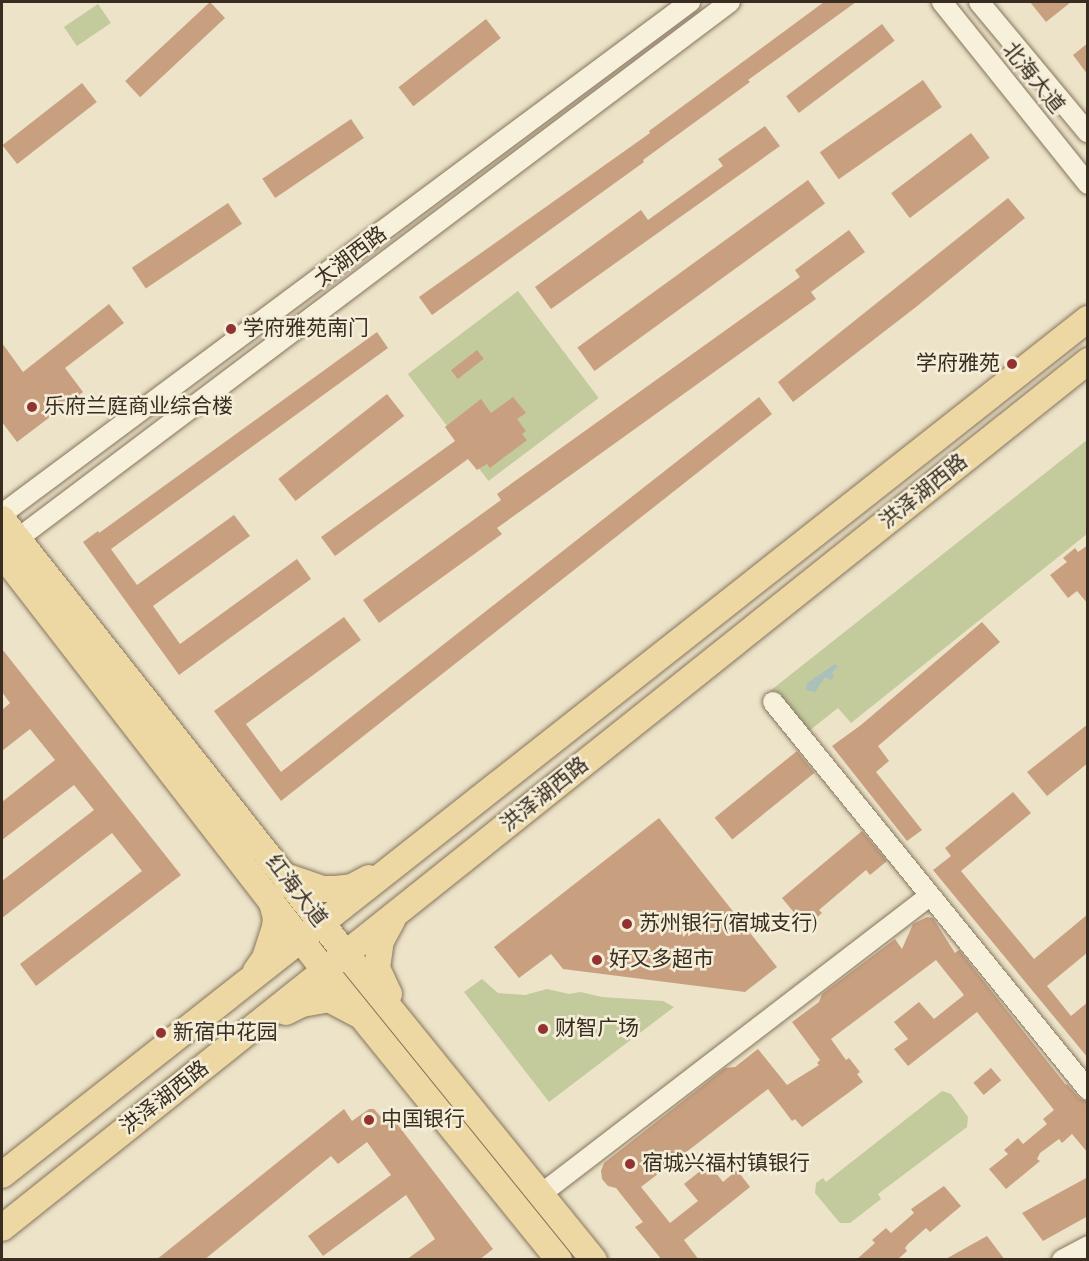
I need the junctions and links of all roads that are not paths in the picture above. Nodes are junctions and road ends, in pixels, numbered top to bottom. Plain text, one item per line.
1 (690, 2) edge
2 (730, 2) edge
3 (942, 2) edge
4 (979, 2) edge
5 (1088, 133) edge
6 (1085, 175) edge
7 (1088, 319) edge
8 (1058, 343) junction
9 (1085, 364) edge
10 (2, 514) edge
11 (2, 519) edge
12 (7, 548) edge
13 (772, 702) dead end
14 (417, 850) junction
15 (397, 866) junction
16 (285, 876) junction
17 (439, 880) junction
18 (929, 896) junction
19 (271, 899) junction
20 (394, 915) junction
21 (323, 924) junction
22 (302, 940) junction
23 (346, 954) junction
24 (325, 970) junction
25 (247, 983) junction
26 (215, 1008) junction
27 (365, 1019) junction
28 (247, 1033) junction
29 (411, 1034) junction
30 (1088, 1090) edge
31 (2, 1175) edge
32 (541, 1194) junction
33 (2, 1228) edge
34 (1088, 1245) edge
35 (559, 1260) edge
36 (594, 1260) edge
37 (1062, 1260) edge

1 - 10 street, 太湖西路
2 - 12 street, 太湖西路
3 - 6 street, 北海大道
4 - 5 street, 北海大道
7 - 8 main road, 洪泽湖西路
8 - 9 main road
8 - 14 main road, 洪泽湖西路
9 - 17 main road, 洪泽湖西路
11 - 12 main road, 红海大道
12 - 16 main road, 红海大道
12 - 19 main road, 红海大道
13 - 18 street
14 - 15 main road, 洪泽湖西路
14 - 17 main road
15 - 16 main road
15 - 21 main road, 洪泽湖西路
16 - 21 main road, 红海大道
17 - 20 main road, 洪泽湖西路
18 - 30 street
18 - 32 street
19 - 22 main road, 红海大道
19 - 25 main road
20 - 23 main road, 洪泽湖西路
20 - 29 main road
21 - 22 main road, 洪泽湖西路
21 - 23 main road, 红海大道
22 - 24 main road, 红海大道
22 - 25 main road, 洪泽湖西路
23 - 24 main road, 洪泽湖西路
23 - 29 main road, 红海大道
24 - 27 main road, 红海大道
24 - 28 main road, 洪泽湖西路
25 - 26 main road, 洪泽湖西路
26 - 28 main road
26 - 31 main road, 洪泽湖西路
27 - 28 main road
27 - 35 main road, 红海大道
28 - 33 main road, 洪泽湖西路
29 - 32 main road, 红海大道
32 - 36 main road, 红海大道
34 - 37 street

